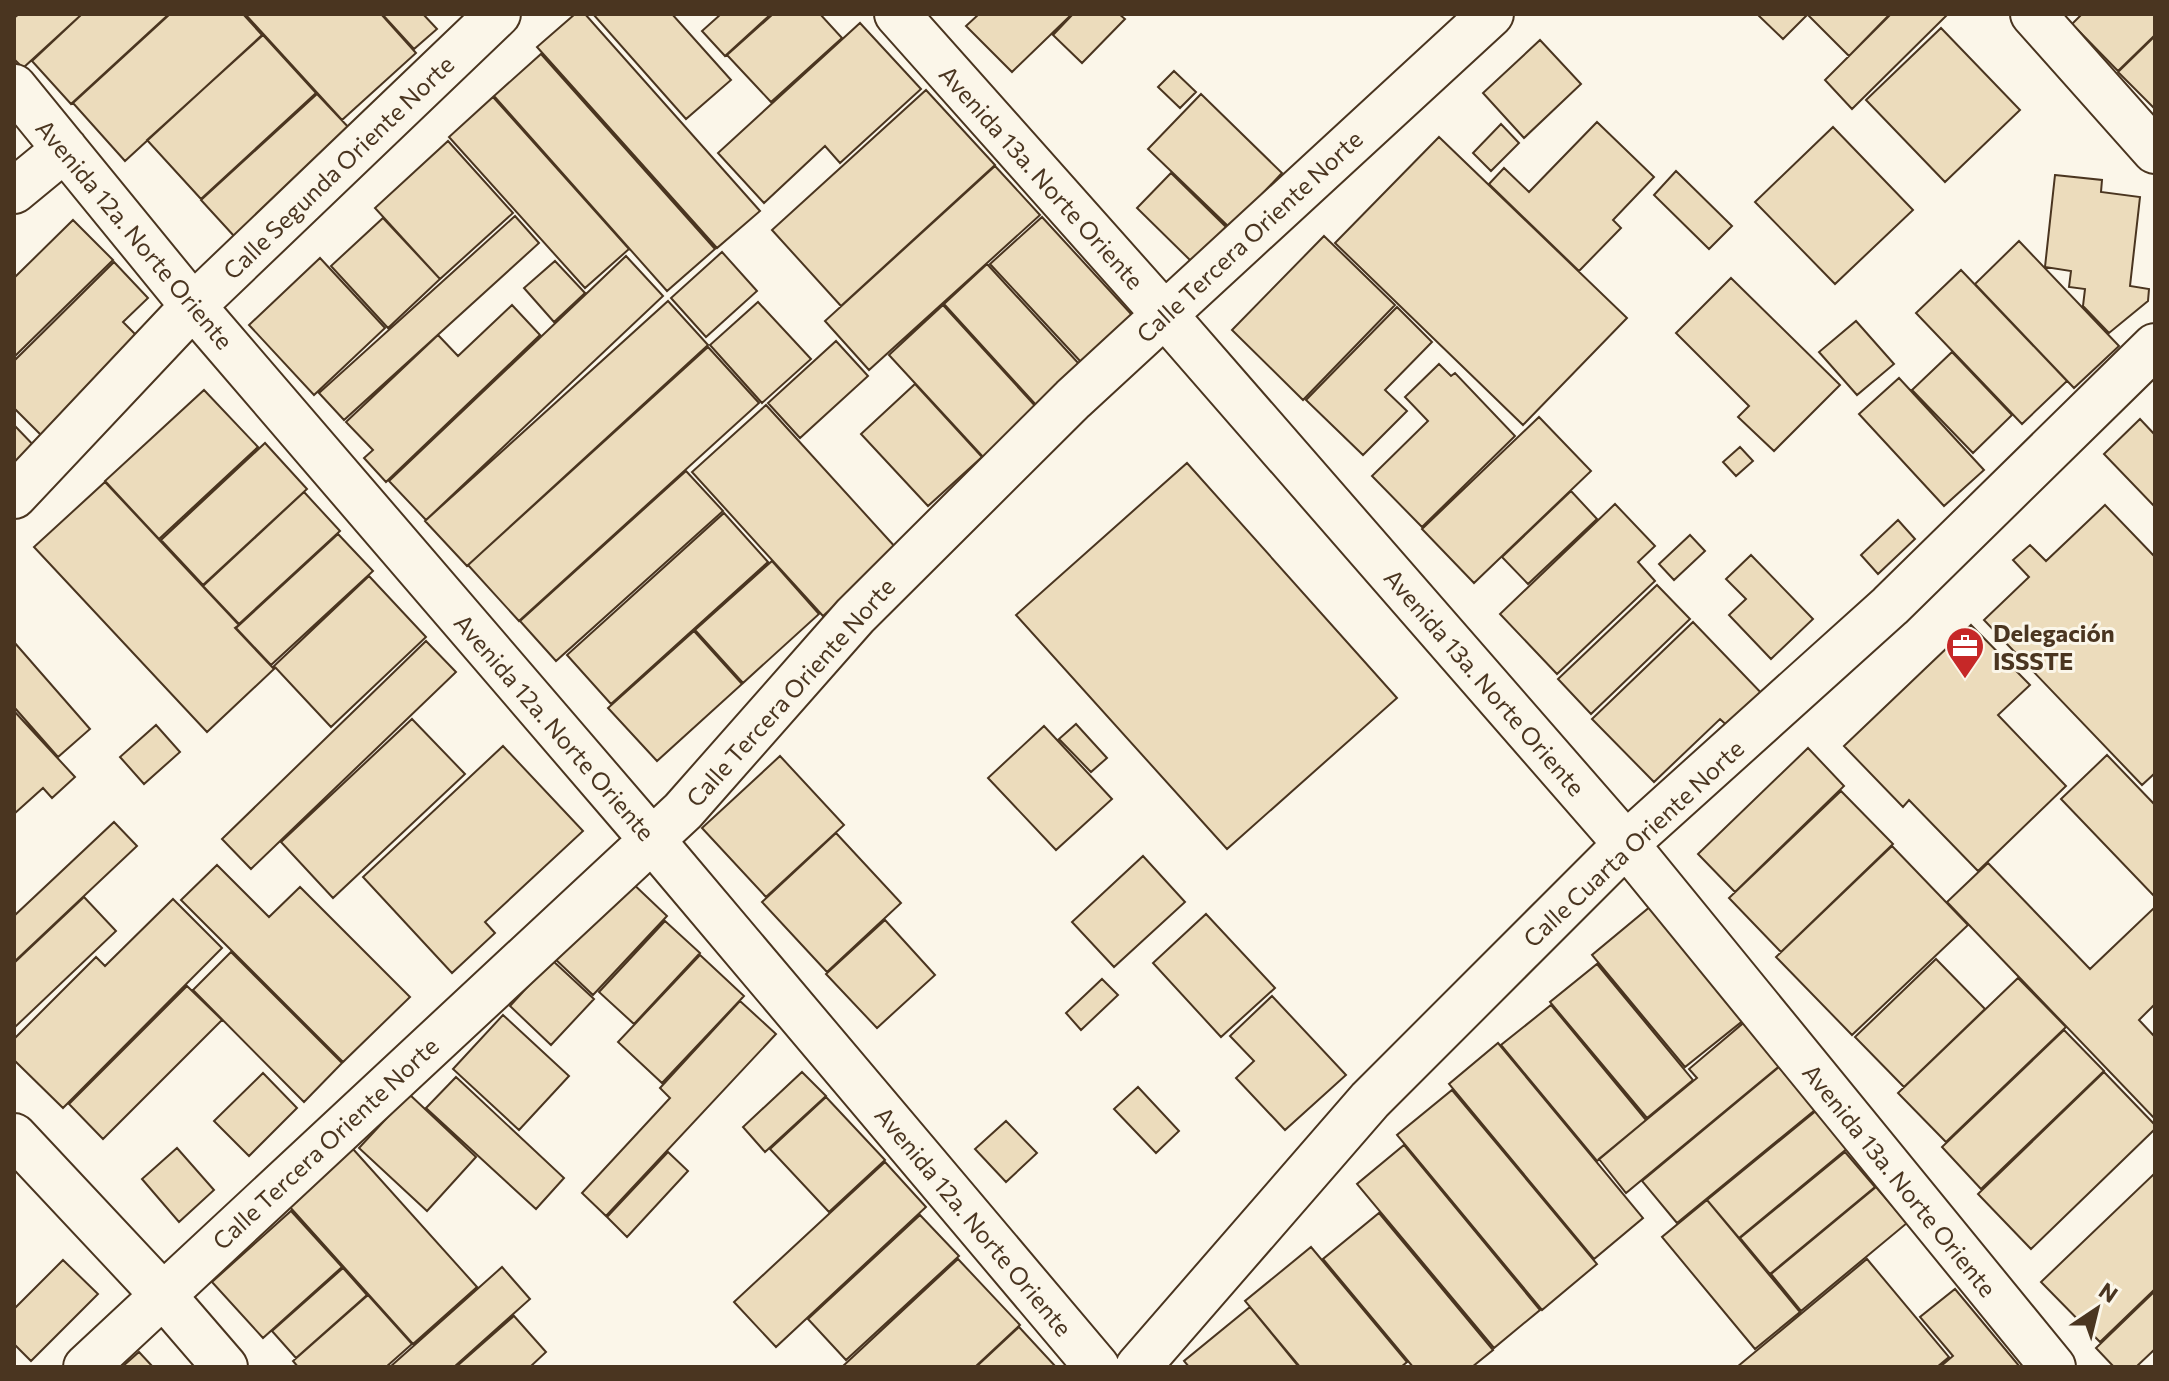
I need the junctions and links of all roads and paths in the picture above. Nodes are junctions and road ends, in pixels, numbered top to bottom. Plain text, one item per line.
1 (498, 14) edge
2 (897, 14) edge
3 (1491, 14) edge
4 (2033, 14) edge
5 (14, 87) edge
6 (65, 149) junction
7 (2155, 151) edge
8 (14, 191) edge
9 (193, 306) junction
10 (1164, 314) junction
11 (2155, 346) edge
12 (14, 496) edge
13 (652, 840) junction
14 (1626, 844) junction
15 (14, 1136) edge
16 (162, 1294) junction
17 (86, 1367) edge
18 (225, 1367) edge
19 (1097, 1367) edge
20 (1138, 1367) edge
21 (2053, 1367) edge

1 - 9 street, Calle Segunda Oriente Norte
2 - 10 street, Avenida 13a. Norte Oriente
3 - 10 street, Calle Tercera Oriente Norte
4 - 7 street
5 - 6 street, Avenida 12a. Norte Oriente
6 - 8 street
6 - 9 street, Avenida 12a. Norte Oriente
9 - 12 street, Calle Segunda Oriente Norte
9 - 13 street, Avenida 12a. Norte Oriente
10 - 13 street, Calle Tercera Oriente Norte
10 - 14 street, Avenida 13a. Norte Oriente
11 - 14 street, Calle Cuarta Oriente Norte
13 - 16 street, Calle Tercera Oriente Norte
13 - 19 street, Avenida 12a. Norte Oriente
14 - 20 street, Calle Cuarta Oriente Norte
14 - 21 street, Avenida 13a. Norte Oriente
15 - 16 street
16 - 17 street, Calle Tercera Oriente Norte
16 - 18 street

